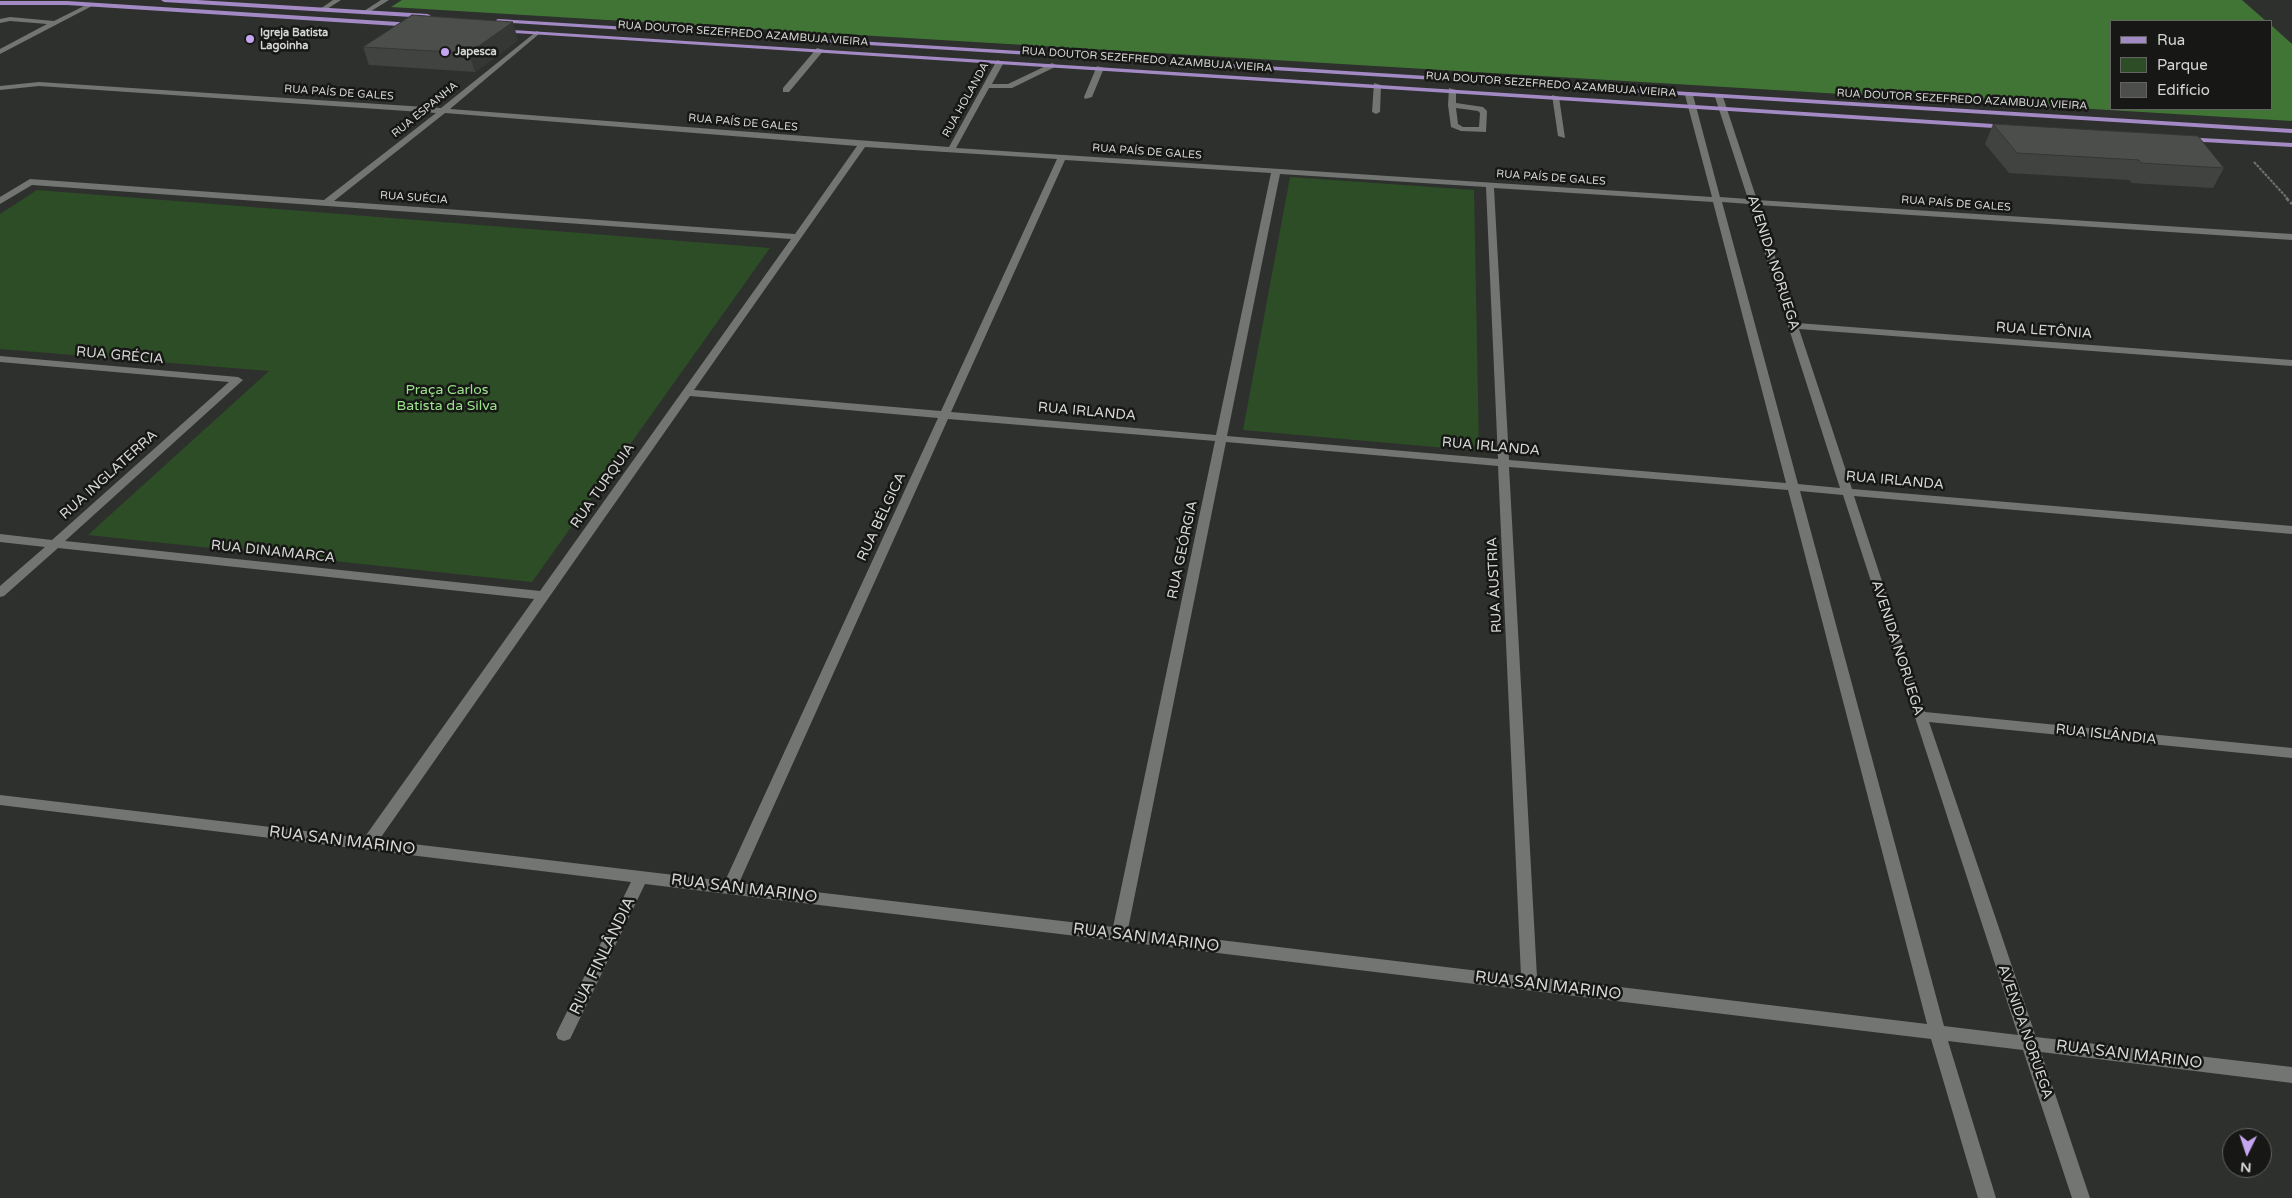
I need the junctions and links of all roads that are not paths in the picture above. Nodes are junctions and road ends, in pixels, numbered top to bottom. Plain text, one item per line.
1 (164, 0) edge
2 (338, 0) edge
3 (386, 0) edge
4 (0, 3) edge
5 (90, 5) junction
6 (322, 10) junction
7 (366, 12) junction
8 (434, 17) edge
9 (492, 20) edge
10 (0, 21) edge
11 (56, 23) junction
12 (427, 26) edge
13 (487, 30) edge
14 (536, 33) junction
15 (820, 50) junction
16 (0, 52) edge
17 (1000, 62) junction
18 (1052, 65) junction
19 (1100, 68) junction
20 (1377, 85) junction
21 (985, 86) junction
22 (1, 88) edge
23 (786, 90) dead end
24 (1452, 90) junction
25 (1689, 95) junction
26 (1555, 96) junction
27 (1719, 96) junction
28 (1088, 97) dead end
29 (1452, 105) junction
30 (1691, 105) junction
31 (1722, 107) junction
32 (444, 111) junction
33 (1376, 112) dead end
34 (2019, 128) edge
35 (2292, 131) edge
36 (1562, 136) dead end
37 (2177, 138) edge
38 (863, 144) junction
39 (2292, 145) edge
40 (951, 150) junction
41 (1062, 157) junction
42 (1276, 171) junction
43 (1490, 185) junction
44 (1717, 200) junction
45 (0, 201) edge
46 (326, 203) junction
47 (1753, 203) junction
48 (2292, 236) edge
49 (797, 238) junction
50 (1793, 326) junction
51 (0, 359) edge
52 (2292, 363) edge
53 (238, 380) joint
54 (688, 393) junction
55 (946, 415) junction
56 (1222, 439) junction
57 (1504, 463) junction
58 (1792, 487) junction
59 (1847, 492) junction
60 (2292, 530) edge
61 (0, 538) edge
62 (54, 544) junction
63 (0, 593) edge
64 (544, 596) junction
65 (1920, 716) junction
66 (2292, 753) edge
67 (0, 800) edge
68 (368, 844) junction
69 (641, 877) junction
70 (729, 888) junction
71 (1119, 934) junction
72 (1529, 983) junction
73 (1937, 1032) junction
74 (564, 1034) dead end
75 (2028, 1043) junction
76 (2292, 1075) edge
77 (1987, 1198) edge
78 (2081, 1198) edge

1 - 6 main road
2 - 6 street
3 - 7 street
4 - 5 main road
5 - 11 street
5 - 12 main road
6 - 7 main road
7 - 8 main road
9 - 25 main road, RUA DOUTOR SEZEFREDO AZAMBUJA VIEIRA
10 - 11 street
11 - 16 street
13 - 14 main road, RUA DOUTOR SEZEFREDO AZAMBUJA VIEIRA
14 - 15 main road, RUA DOUTOR SEZEFREDO AZAMBUJA VIEIRA
14 - 32 street, RUA ESPANHA
15 - 17 main road, RUA DOUTOR SEZEFREDO AZAMBUJA VIEIRA
15 - 23 street
17 - 18 main road, RUA DOUTOR SEZEFREDO AZAMBUJA VIEIRA
17 - 21 street, RUA HOLANDA
18 - 19 main road, RUA DOUTOR SEZEFREDO AZAMBUJA VIEIRA
18 - 21 street
19 - 20 main road, RUA DOUTOR SEZEFREDO AZAMBUJA VIEIRA
19 - 28 street
20 - 24 main road, RUA DOUTOR SEZEFREDO AZAMBUJA VIEIRA
20 - 33 street
21 - 40 street, RUA HOLANDA
22 - 32 street, RUA PAÍS DE GALES
24 - 26 main road, RUA DOUTOR SEZEFREDO AZAMBUJA VIEIRA
24 - 29 street
25 - 27 main road, RUA DOUTOR SEZEFREDO AZAMBUJA VIEIRA
25 - 30 street
26 - 30 main road, RUA DOUTOR SEZEFREDO AZAMBUJA VIEIRA
26 - 36 street
27 - 31 street, AVENIDA NORUEGA
27 - 35 main road, RUA DOUTOR SEZEFREDO AZAMBUJA VIEIRA
29 - 29 street
30 - 31 main road, RUA DOUTOR SEZEFREDO AZAMBUJA VIEIRA
30 - 44 street
31 - 34 main road, RUA DOUTOR SEZEFREDO AZAMBUJA VIEIRA
31 - 47 street, AVENIDA NORUEGA
32 - 38 street, RUA PAÍS DE GALES
32 - 46 street, RUA ESPANHA
37 - 39 main road
38 - 40 street, RUA PAÍS DE GALES
38 - 49 street, RUA TURQUIA
40 - 41 street, RUA PAÍS DE GALES
41 - 42 street, RUA PAÍS DE GALES
41 - 55 street, RUA BÉLGICA
42 - 43 street, RUA PAÍS DE GALES
42 - 56 street, RUA GEÓRGIA
43 - 44 street, RUA PAÍS DE GALES
43 - 57 street, RUA ÁUSTRIA
44 - 47 street, RUA PAÍS DE GALES
44 - 58 street
45 - 46 street, RUA SUÉCIA
46 - 49 street, RUA SUÉCIA
47 - 48 street, RUA PAÍS DE GALES
47 - 50 street, AVENIDA NORUEGA
49 - 54 street, RUA TURQUIA
50 - 52 street, RUA LETÔNIA
50 - 59 street, AVENIDA NORUEGA
51 - 53 street, RUA GRÉCIA
53 - 62 street, RUA INGLATERRA
54 - 55 street, RUA IRLANDA
54 - 64 street, RUA TURQUIA
55 - 56 street, RUA IRLANDA
55 - 70 street, RUA BÉLGICA
56 - 57 street, RUA IRLANDA
56 - 71 street, RUA GEÓRGIA
57 - 58 street, RUA IRLANDA
57 - 72 street, RUA ÁUSTRIA
58 - 59 street, RUA IRLANDA
58 - 73 street
59 - 60 street, RUA IRLANDA
59 - 65 street, AVENIDA NORUEGA
61 - 62 street, RUA DINAMARCA
62 - 63 street, RUA INGLATERRA
62 - 64 street, RUA DINAMARCA
64 - 68 street, RUA TURQUIA
65 - 66 street, RUA ISLÂNDIA
65 - 75 street, AVENIDA NORUEGA
67 - 68 street, RUA SAN MARINO
68 - 69 street, RUA SAN MARINO
69 - 70 street, RUA SAN MARINO
69 - 74 street, RUA FINLÂNDIA
70 - 71 street, RUA SAN MARINO
71 - 72 street, RUA SAN MARINO
72 - 73 street, RUA SAN MARINO
73 - 75 street, RUA SAN MARINO
73 - 77 street
75 - 76 street, RUA SAN MARINO
75 - 78 street, AVENIDA NORUEGA

